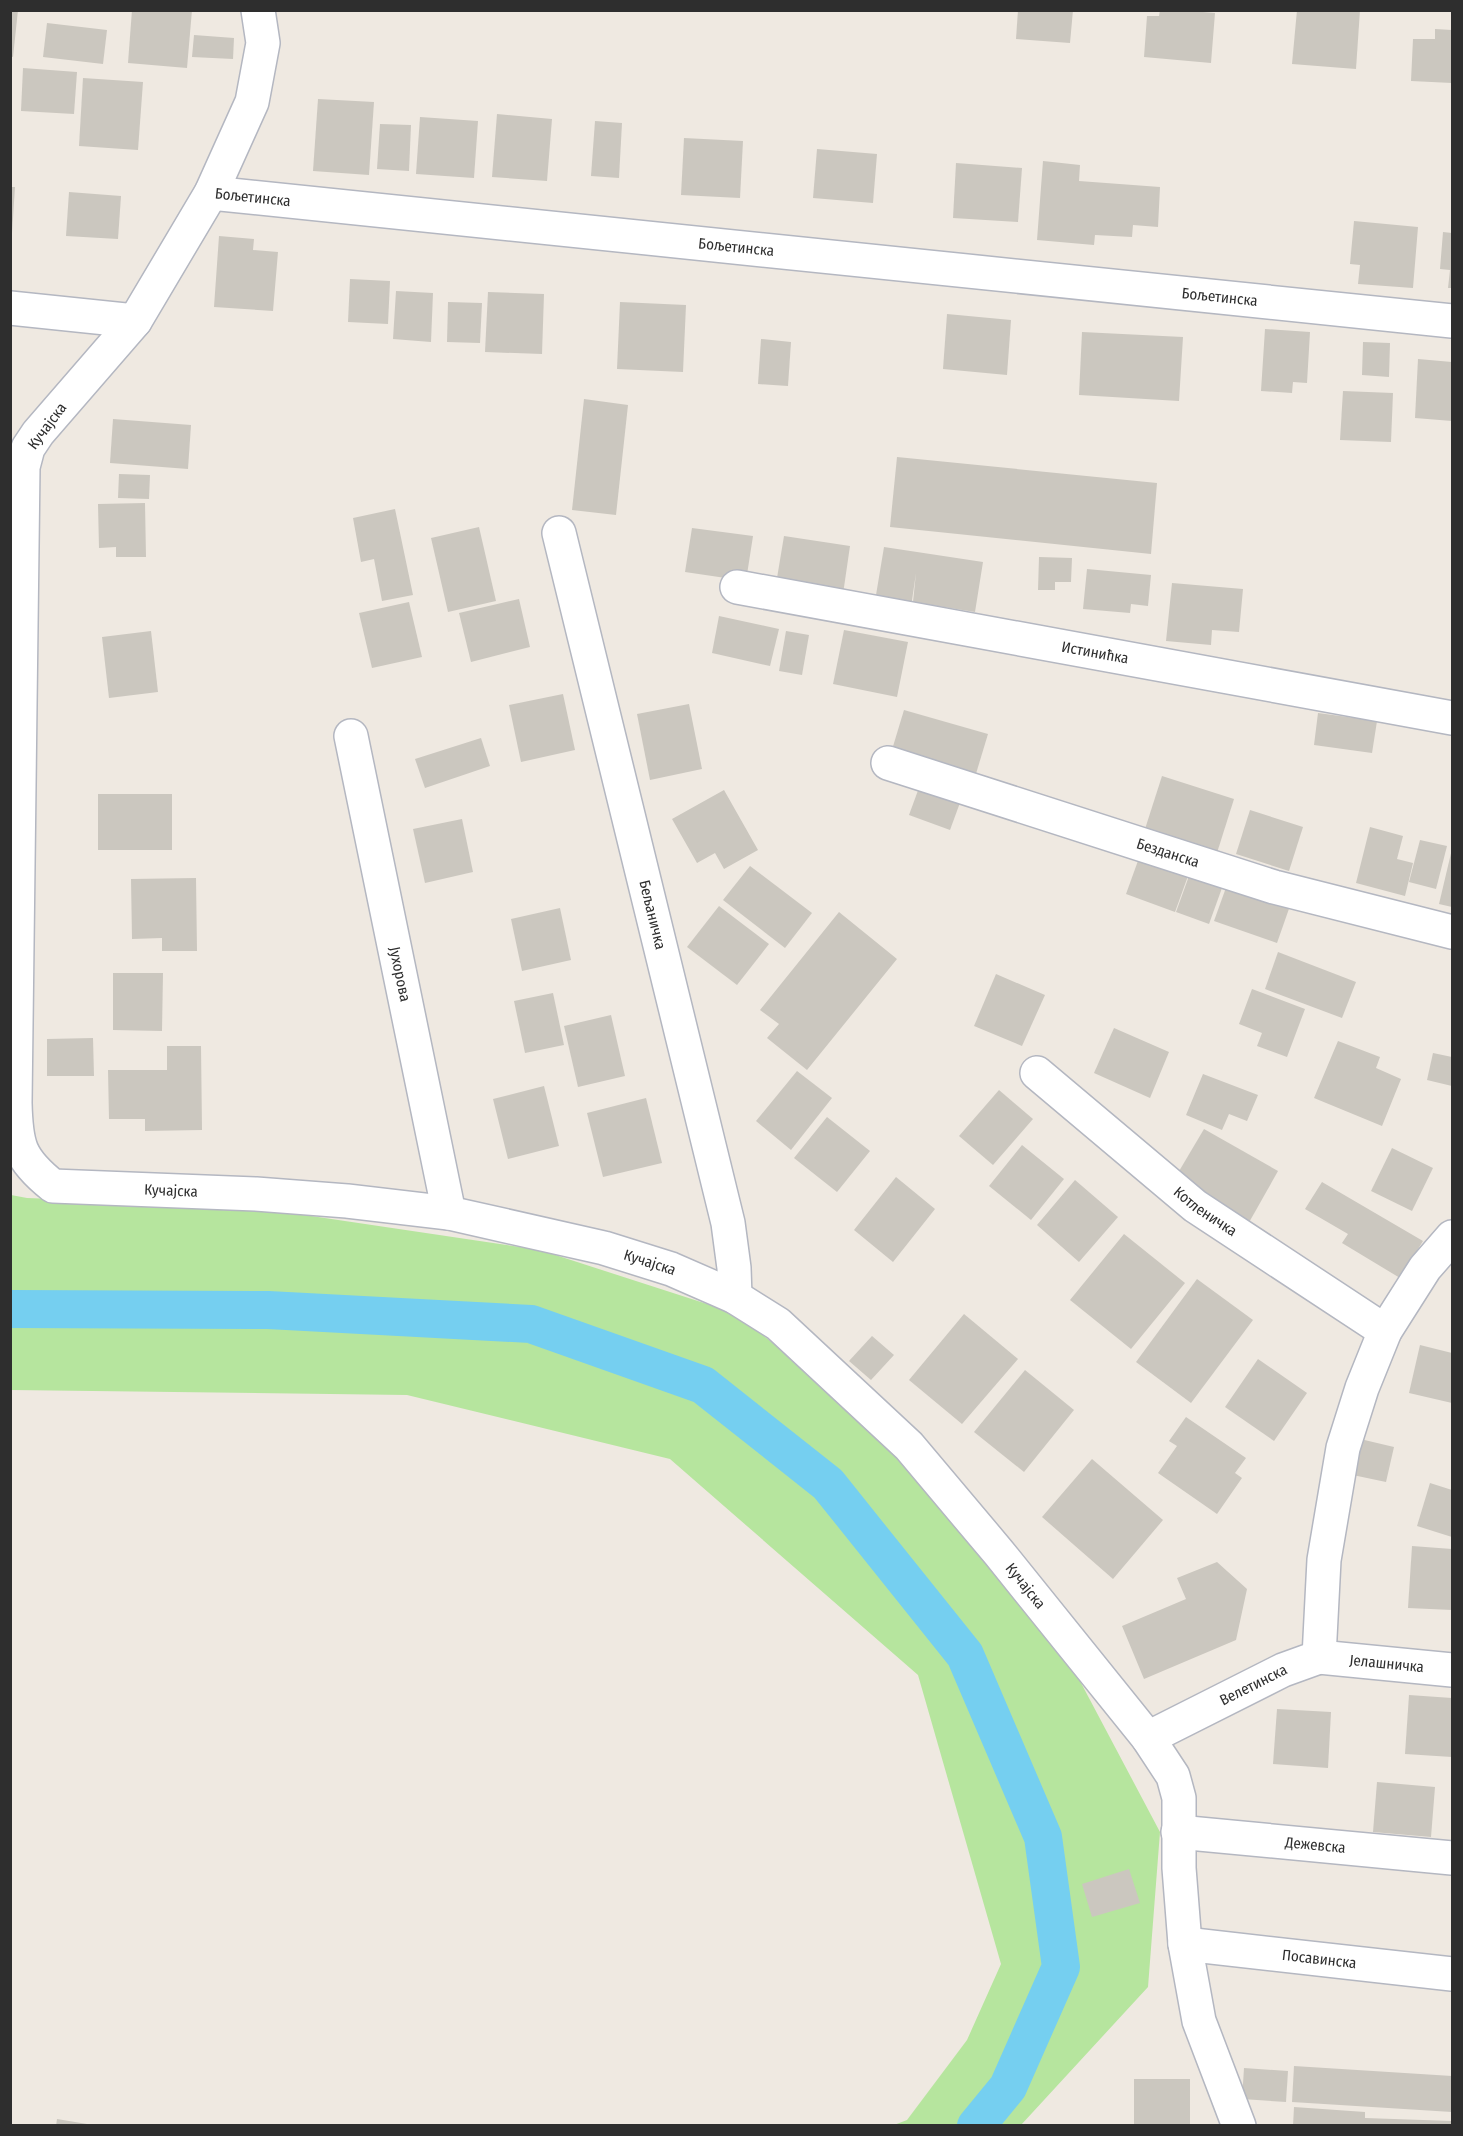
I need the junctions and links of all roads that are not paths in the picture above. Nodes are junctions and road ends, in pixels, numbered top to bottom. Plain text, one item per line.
1 (258, 10) edge
2 (211, 193) junction
3 (10, 308) edge
4 (135, 321) junction
5 (1452, 321) edge
6 (559, 533) dead end
7 (17, 561) edge
8 (737, 587) dead end
9 (1452, 718) edge
10 (351, 736) dead end
11 (888, 763) dead end
12 (1452, 932) edge
13 (1038, 1072) dead end
14 (449, 1213) junction
15 (1452, 1237) edge
16 (735, 1297) junction
17 (1385, 1331) junction
18 (1319, 1657) junction
19 (1452, 1670) edge
20 (1149, 1738) junction
21 (1178, 1832) junction
22 (1452, 1858) edge
23 (1185, 1944) junction
24 (1452, 1974) edge
25 (1239, 2126) edge

1 - 2 street, Бољетинска
2 - 4 street, Кучајска
2 - 5 street, Бољетинска
3 - 4 street
4 - 7 street, Кучајска
6 - 16 street, Бељаничка
7 - 14 street, Кучајска
8 - 9 street, Истинићка
10 - 14 street, Јухорова
11 - 12 street, Безданска
13 - 17 street, Котленичка
14 - 16 street, Кучајска
15 - 17 street
16 - 20 street, Кучајска
17 - 18 street
18 - 19 street, Јелашничка
18 - 20 street, Велетинска
20 - 21 street
21 - 22 street, Дежевска
21 - 23 street
23 - 24 street, Посавинска
23 - 25 street

